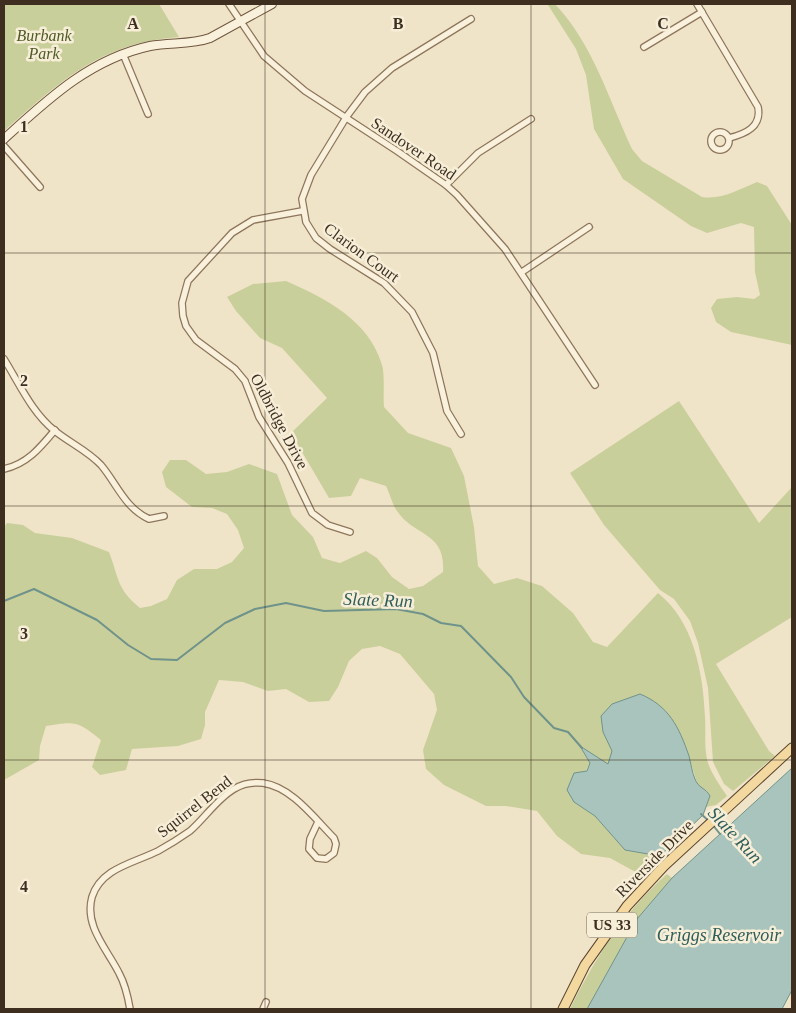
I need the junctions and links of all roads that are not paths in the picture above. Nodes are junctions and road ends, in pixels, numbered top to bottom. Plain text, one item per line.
1 (229, 4) edge
2 (272, 4) edge
3 (698, 4) edge
4 (702, 12) junction
5 (471, 19) dead end
6 (241, 22) junction
7 (644, 47) dead end
8 (123, 54) junction
9 (148, 114) dead end
10 (346, 119) junction
11 (531, 119) dead end
12 (728, 138) dead end
13 (4, 139) edge
14 (4, 146) edge
15 (446, 185) junction
16 (40, 187) dead end
17 (302, 211) junction
18 (588, 227) dead end
19 (522, 272) junction
20 (4, 359) edge
21 (595, 386) dead end
22 (55, 430) junction
23 (461, 434) dead end
24 (4, 470) edge
25 (164, 516) dead end
26 (350, 532) dead end
27 (792, 748) edge
28 (318, 822) junction
29 (266, 1002) dead end
30 (130, 1009) edge
31 (263, 1009) edge
32 (563, 1009) edge

1 - 6 street, Sandover Road
2 - 6 street
3 - 4 street
4 - 7 street
4 - 12 street
5 - 10 street
6 - 8 street
6 - 10 street, Sandover Road
8 - 9 street
8 - 13 street
10 - 15 street, Sandover Road
10 - 17 street
11 - 15 street
14 - 16 street
15 - 19 street, Sandover Road
17 - 23 street, Clarion Court
17 - 26 street, Oldbridge Drive
18 - 19 street
19 - 21 street, Sandover Road
20 - 22 street
22 - 24 street
22 - 25 street
27 - 32 main road, Riverside Drive / US 33
28 - 28 street, Squirrel Bend
28 - 30 street, Squirrel Bend
29 - 31 street

